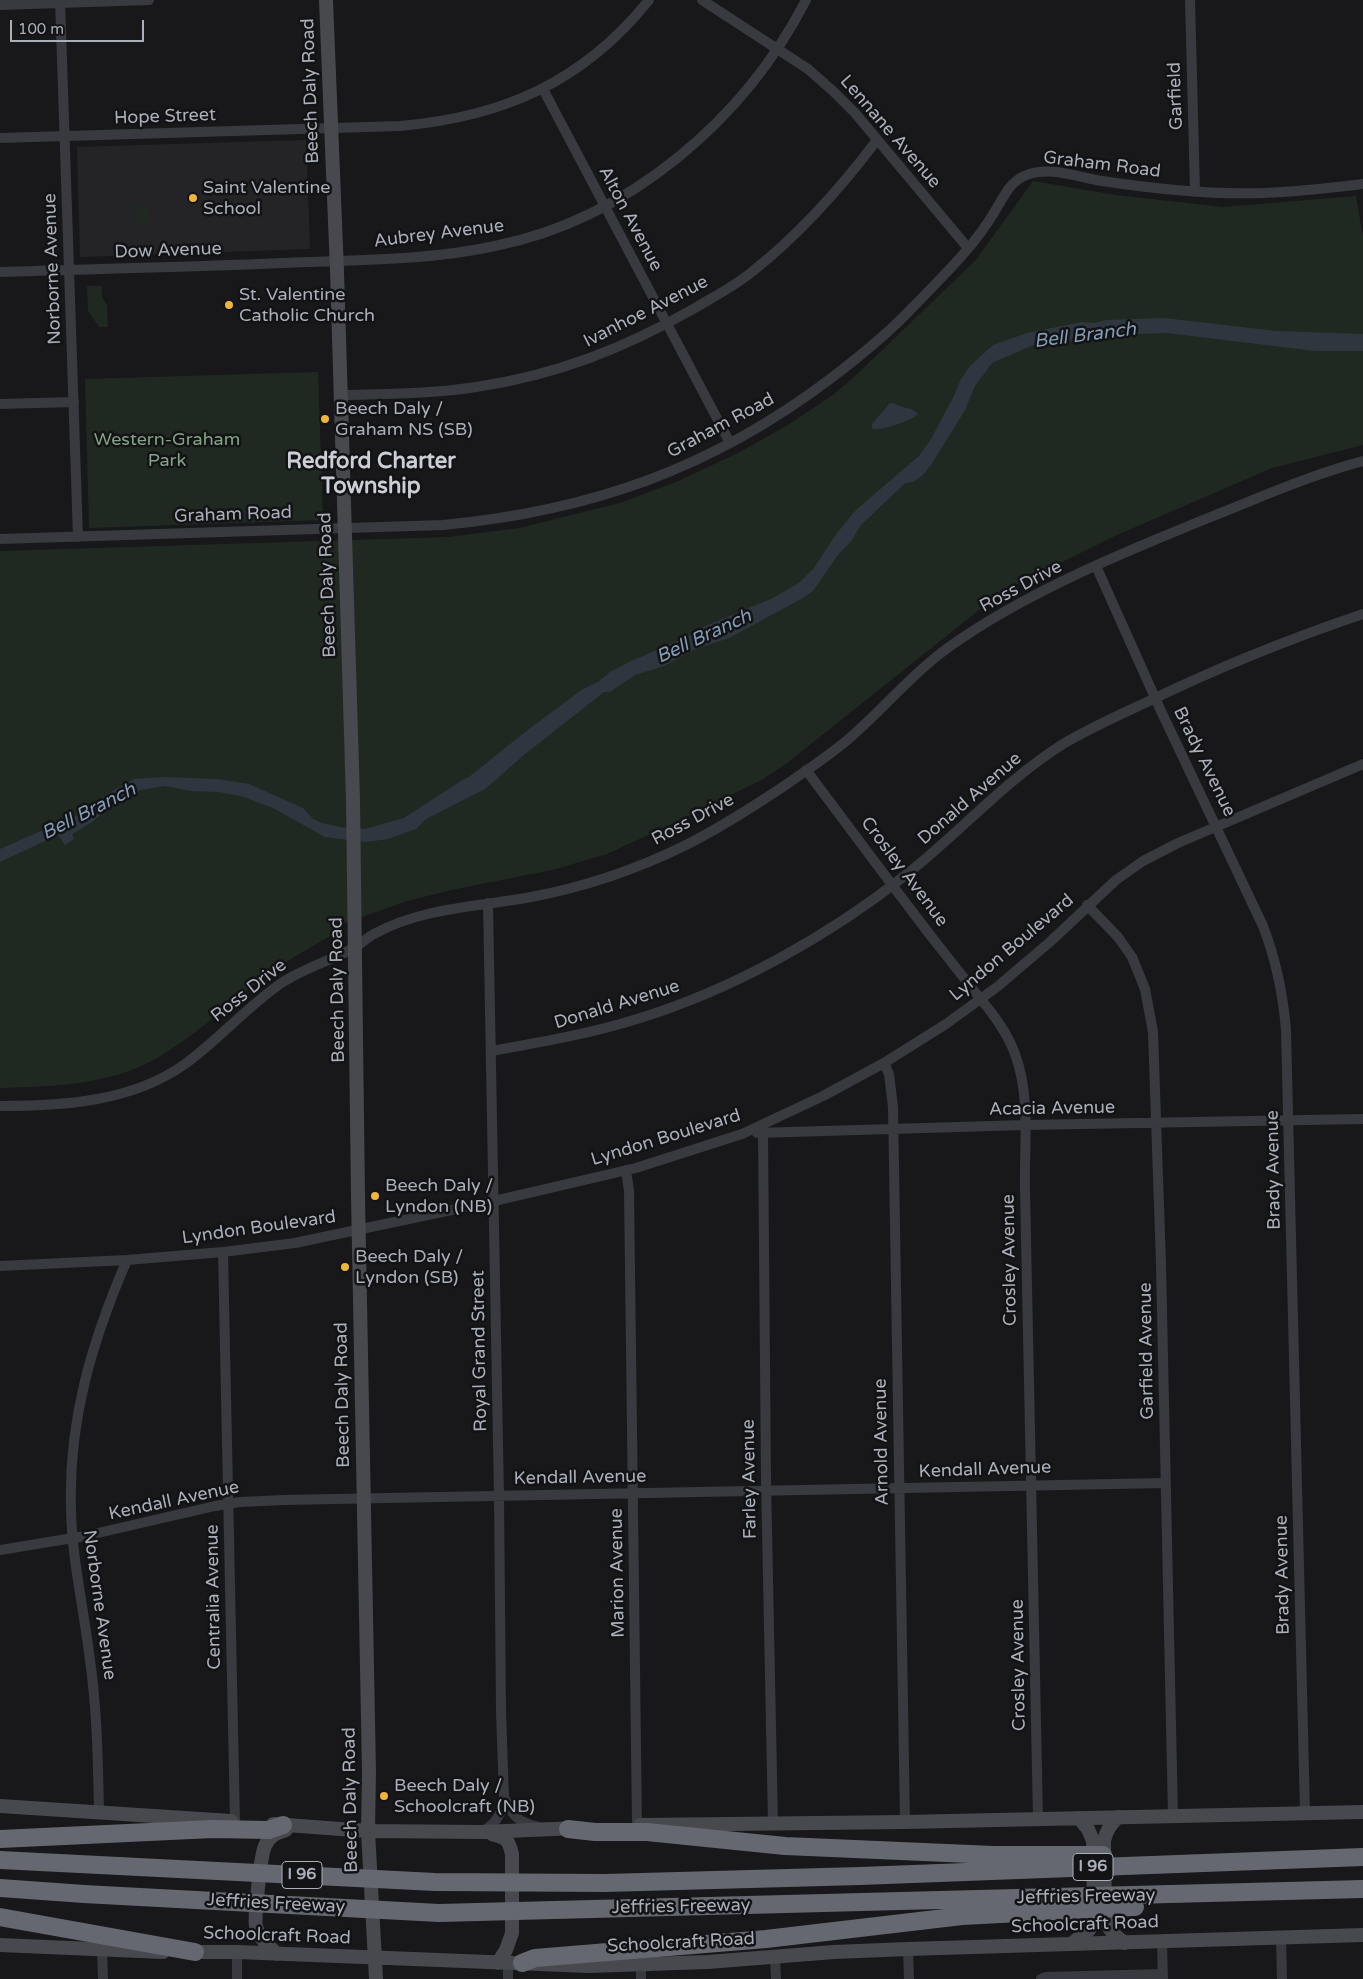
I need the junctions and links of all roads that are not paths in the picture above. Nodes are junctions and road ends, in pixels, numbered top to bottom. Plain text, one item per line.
1 (150, 0) edge
2 (326, 0) edge
3 (649, 0) edge
4 (702, 0) edge
5 (806, 0) edge
6 (1190, 0) edge
7 (60, 2) edge
8 (0, 5) edge
9 (777, 49) junction
10 (543, 89) junction
11 (332, 128) junction
12 (64, 137) junction
13 (0, 138) edge
14 (877, 140) junction
15 (1363, 184) edge
16 (1195, 191) junction
17 (605, 205) junction
18 (968, 248) junction
19 (336, 261) junction
20 (69, 270) junction
21 (0, 272) edge
22 (667, 324) junction
23 (340, 395) junction
24 (74, 402) junction
25 (0, 404) edge
26 (730, 443) junction
27 (1363, 461) edge
28 (345, 528) junction
29 (78, 537) junction
30 (0, 539) edge
31 (1096, 566) junction
32 (1363, 614) edge
33 (1156, 698) junction
34 (1363, 764) edge
35 (806, 770) junction
36 (1217, 827) junction
37 (892, 885) junction
38 (488, 904) junction
39 (1087, 905) junction
40 (356, 947) junction
41 (981, 1000) junction
42 (492, 1051) junction
43 (884, 1063) junction
44 (0, 1106) edge
45 (1363, 1119) edge
46 (1289, 1120) junction
47 (1157, 1123) junction
48 (1025, 1125) junction
49 (893, 1130) junction
50 (763, 1133) junction
51 (742, 1134) junction
52 (626, 1170) junction
53 (494, 1201) junction
54 (359, 1229) junction
55 (223, 1252) junction
56 (127, 1260) junction
57 (0, 1266) edge
58 (1165, 1483) junction
59 (1032, 1485) junction
60 (899, 1488) junction
61 (767, 1490) junction
62 (634, 1494) junction
63 (499, 1496) junction
64 (363, 1499) junction
65 (228, 1504) junction
66 (72, 1538) junction
67 (0, 1550) edge
68 (504, 1797) junction
69 (0, 1806) edge
70 (99, 1812) junction
71 (1363, 1812) edge
72 (1304, 1813) junction
73 (1173, 1816) junction
74 (1119, 1817) junction
75 (1078, 1818) junction
76 (1038, 1819) junction
77 (235, 1822) junction
78 (906, 1822) junction
79 (637, 1824) junction
80 (773, 1824) junction
81 (291, 1826) junction
82 (568, 1828) junction
83 (545, 1829) junction
84 (482, 1832) junction
85 (368, 1838) junction
86 (0, 1839) edge
87 (1098, 1841) junction
88 (1363, 1857) edge
89 (1326, 1859) junction
90 (0, 1860) edge
91 (0, 1888) edge
92 (1363, 1889) edge
93 (1188, 1894) junction
94 (0, 1917) edge
95 (1100, 1918) junction
96 (1363, 1935) edge
97 (1281, 1938) junction
98 (1162, 1941) junction
99 (1125, 1943) junction
100 (1072, 1944) junction
101 (0, 1945) edge
102 (908, 1949) junction
103 (102, 1950) junction
104 (195, 1952) junction
105 (237, 1952) junction
106 (277, 1954) junction
107 (376, 1957) junction
108 (775, 1957) junction
109 (509, 1964) junction
110 (641, 1972) edge
111 (1163, 1976) edge
112 (103, 1979) edge
113 (238, 1979) edge
114 (376, 1979) edge
115 (508, 1979) edge
116 (776, 1979) edge
117 (908, 1979) edge
118 (1041, 1979) edge
119 (1282, 1979) edge

1 - 7 street
2 - 11 main road, Beech Daly Road
3 - 10 street, Hope Street
4 - 9 street, Lennane Avenue
5 - 9 street, Aubrey Avenue
6 - 16 street, Garfield
7 - 8 street
7 - 12 street, Norborne Avenue
9 - 14 street, Lennane Avenue
9 - 17 street, Aubrey Avenue
10 - 11 street, Hope Street
10 - 17 street, Alton Avenue
11 - 12 street, Hope Street
11 - 19 main road, Beech Daly Road
12 - 13 street, Hope Street
12 - 20 street, Norborne Avenue
14 - 18 street, Lennane Avenue
14 - 22 street, Ivanhoe Avenue
15 - 16 street, Graham Road
16 - 18 street, Graham Road
17 - 19 street, Aubrey Avenue
17 - 22 street, Alton Avenue
18 - 26 street, Graham Road
19 - 20 street, Dow Avenue
19 - 23 main road, Beech Daly Road
20 - 21 street, Dow Avenue
20 - 24 street, Norborne Avenue
22 - 23 street, Ivanhoe Avenue
22 - 26 street, Alton Avenue
23 - 28 main road, Beech Daly Road
24 - 25 street
24 - 29 street, Norborne Avenue
26 - 28 street, Graham Road
27 - 31 street, Ross Drive
28 - 29 street, Graham Road
28 - 40 main road, Beech Daly Road
29 - 30 street, Graham Road
31 - 33 street, Brady Avenue
31 - 35 street, Ross Drive
32 - 33 street, Donald Avenue
33 - 36 street, Brady Avenue
33 - 37 street, Donald Avenue
34 - 36 street, Lyndon Boulevard
35 - 37 street, Crosley Avenue
35 - 38 street, Ross Drive
36 - 39 street, Lyndon Boulevard
36 - 46 street, Brady Avenue
37 - 41 street, Crosley Avenue
37 - 42 street, Donald Avenue
38 - 40 street, Ross Drive
38 - 42 street, Royal Grand Street
39 - 41 street, Lyndon Boulevard
39 - 47 street, Garfield Avenue
40 - 44 street, Ross Drive
40 - 54 main road, Beech Daly Road
41 - 43 street, Lyndon Boulevard
41 - 48 street, Crosley Avenue
42 - 53 street, Royal Grand Street
43 - 49 street, Arnold Avenue
43 - 51 street, Lyndon Boulevard
45 - 46 street, Acacia Avenue
46 - 47 street, Acacia Avenue
46 - 72 street, Brady Avenue
47 - 48 street, Acacia Avenue
47 - 58 street, Garfield Avenue
48 - 49 street, Acacia Avenue
48 - 59 street, Crosley Avenue
49 - 50 street, Acacia Avenue
49 - 60 street, Arnold Avenue
50 - 51 street, Acacia Avenue
50 - 61 street, Farley Avenue
51 - 52 street, Lyndon Boulevard
52 - 53 street, Lyndon Boulevard
52 - 62 street, Marion Avenue
53 - 54 street, Lyndon Boulevard
53 - 63 street, Royal Grand Street
54 - 55 street, Lyndon Boulevard
54 - 64 main road, Beech Daly Road
55 - 56 street, Lyndon Boulevard
55 - 65 street, Centralia Avenue
56 - 57 street, Lyndon Boulevard
56 - 66 street, Norborne Avenue
58 - 59 street, Kendall Avenue
58 - 73 street, Garfield Avenue
59 - 60 street, Kendall Avenue
59 - 76 street, Crosley Avenue
60 - 61 street, Kendall Avenue
60 - 78 street, Arnold Avenue
61 - 62 street, Kendall Avenue
61 - 80 street, Farley Avenue
62 - 63 street, Kendall Avenue
62 - 79 street, Marion Avenue
63 - 64 street, Kendall Avenue
63 - 68 street, Royal Grand Street
64 - 65 street, Kendall Avenue
64 - 85 main road, Beech Daly Road
65 - 66 street, Kendall Avenue
65 - 77 street, Centralia Avenue
66 - 67 street, Kendall Avenue
66 - 70 street, Norborne Avenue
68 - 83 street
68 - 84 street, Royal Grand Street
69 - 70 main road
70 - 77 main road
71 - 72 main road
72 - 73 main road
73 - 74 main road
74 - 75 main road
74 - 87 main road
75 - 76 main road
75 - 87 main road
76 - 78 main road
77 - 81 main road
78 - 80 main road
79 - 80 main road
79 - 82 main road
81 - 85 main road
81 - 86 highway
81 - 106 main road
82 - 83 main road
82 - 89 highway
83 - 84 main road
84 - 85 main road
84 - 109 main road
85 - 107 main road, Beech Daly Road
87 - 95 main road
88 - 89 highway, Jeffries Freeway / I 96
89 - 90 highway, Jeffries Freeway / I 96
91 - 93 highway, Jeffries Freeway / I 96
92 - 93 highway, Jeffries Freeway / I 96
93 - 109 highway
94 - 104 highway
95 - 99 main road
95 - 100 main road
96 - 97 main road, Schoolcraft Road
97 - 98 main road, Schoolcraft Road
97 - 119 street
98 - 99 main road, Schoolcraft Road
98 - 111 street
99 - 100 main road, Schoolcraft Road
100 - 102 main road, Schoolcraft Road
101 - 103 main road, Schoolcraft Road
102 - 108 main road, Schoolcraft Road
102 - 117 street
103 - 104 main road, Schoolcraft Road
103 - 112 street
104 - 105 main road, Schoolcraft Road
105 - 106 main road, Schoolcraft Road
105 - 113 street
106 - 107 main road, Schoolcraft Road
107 - 109 main road, Schoolcraft Road
107 - 114 main road, Beech Daly Road
108 - 110 main road, Schoolcraft Road
108 - 116 street
109 - 110 main road, Schoolcraft Road
109 - 115 street
111 - 118 street

